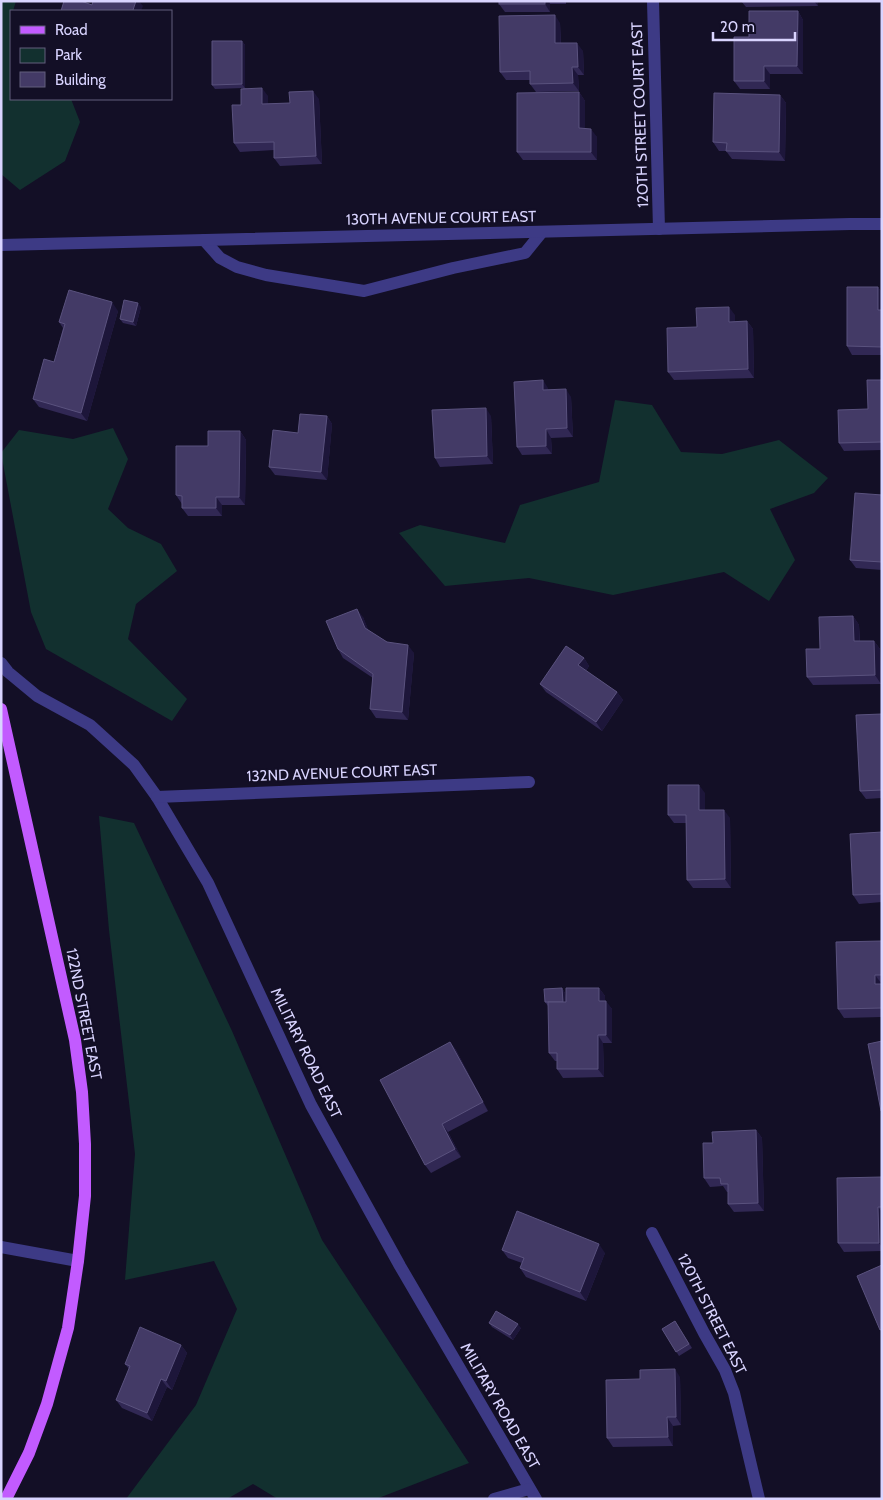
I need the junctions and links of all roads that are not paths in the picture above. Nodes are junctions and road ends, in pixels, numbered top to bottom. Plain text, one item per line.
1 (653, 1) edge
2 (882, 224) edge
3 (660, 228) junction
4 (542, 232) junction
5 (204, 240) junction
6 (1, 245) edge
7 (1, 664) edge
8 (1, 709) edge
9 (529, 782) dead end
10 (157, 797) junction
11 (652, 1234) dead end
12 (1, 1247) edge
13 (78, 1261) junction
14 (532, 1494) edge
15 (6, 1499) edge
16 (494, 1499) edge
17 (759, 1499) edge

1 - 3 street, 12OTH STREET COURT EAST
2 - 3 street, 130TH AVENUE COURT EAST
3 - 4 street, 130TH AVENUE COURT EAST
4 - 5 street, 130TH AVENUE COURT EAST
4 - 5 street
5 - 6 street, 130TH AVENUE COURT EAST
7 - 10 street, MILITARY ROAD EAST
8 - 13 main road, 122ND STREET EAST
9 - 10 street, 132ND AVENUE COURT EAST
10 - 14 street, MILITARY ROAD EAST
11 - 17 street, 120TH STREET EAST
12 - 13 street
13 - 15 main road, 122ND STREET EAST
14 - 16 street

